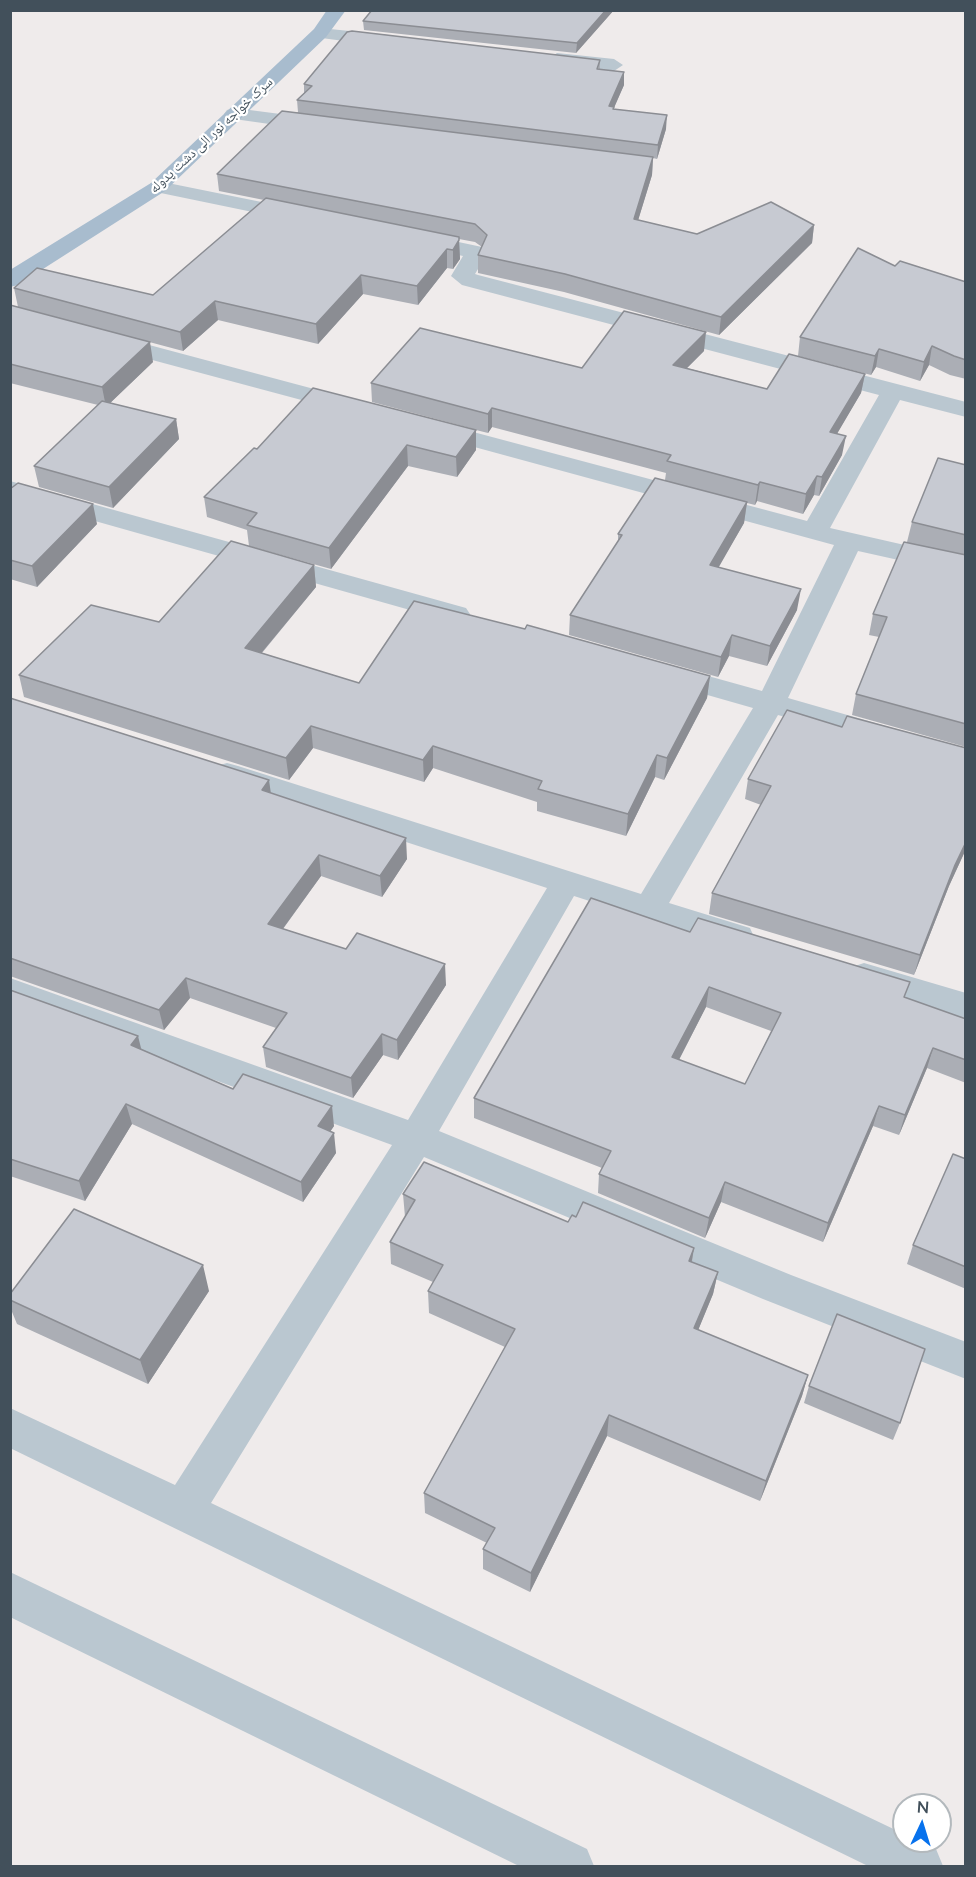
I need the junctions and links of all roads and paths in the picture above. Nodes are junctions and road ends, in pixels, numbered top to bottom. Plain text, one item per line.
1 (337, 10) edge
2 (320, 33) junction
3 (402, 42) edge
4 (543, 57) edge
5 (614, 65) dead end
6 (234, 114) junction
7 (340, 128) edge
8 (158, 188) junction
9 (318, 219) edge
10 (398, 235) edge
11 (10, 280) edge
12 (91, 336) edge
13 (893, 392) junction
14 (966, 410) edge
15 (378, 414) edge
16 (412, 423) edge
17 (10, 489) edge
18 (814, 532) junction
19 (849, 541) junction
20 (966, 567) edge
21 (483, 622) edge
22 (645, 667) edge
23 (771, 703) junction
24 (966, 759) edge
25 (204, 766) edge
26 (567, 881) junction
27 (648, 910) junction
28 (761, 944) edge
29 (841, 968) edge
30 (10, 991) edge
31 (966, 1006) edge
32 (417, 1138) junction
33 (966, 1361) edge
34 (10, 1427) edge
35 (183, 1510) junction
36 (10, 1594) edge
37 (570, 1866) edge
38 (919, 1866) edge

1 - 2 main road, سرک خواجه نور الی دشت پدوله
2 - 3 street
2 - 6 main road, سرک خواجه نور الی دشت پدوله
4 - 5 street
6 - 7 street
6 - 8 main road, سرک خواجه نور الی دشت پدوله
8 - 9 street
8 - 11 main road, سرک خواجه نور الی دشت پدوله
10 - 13 street
12 - 15 street
13 - 14 street
13 - 18 street
16 - 18 street
17 - 21 street
18 - 19 street
19 - 20 street
19 - 23 street
22 - 23 street
23 - 24 street
23 - 27 street
25 - 26 street
26 - 27 street
26 - 32 street
27 - 28 street
29 - 31 street
30 - 32 street
32 - 33 street
32 - 35 street
34 - 35 street
35 - 38 street
36 - 37 street

